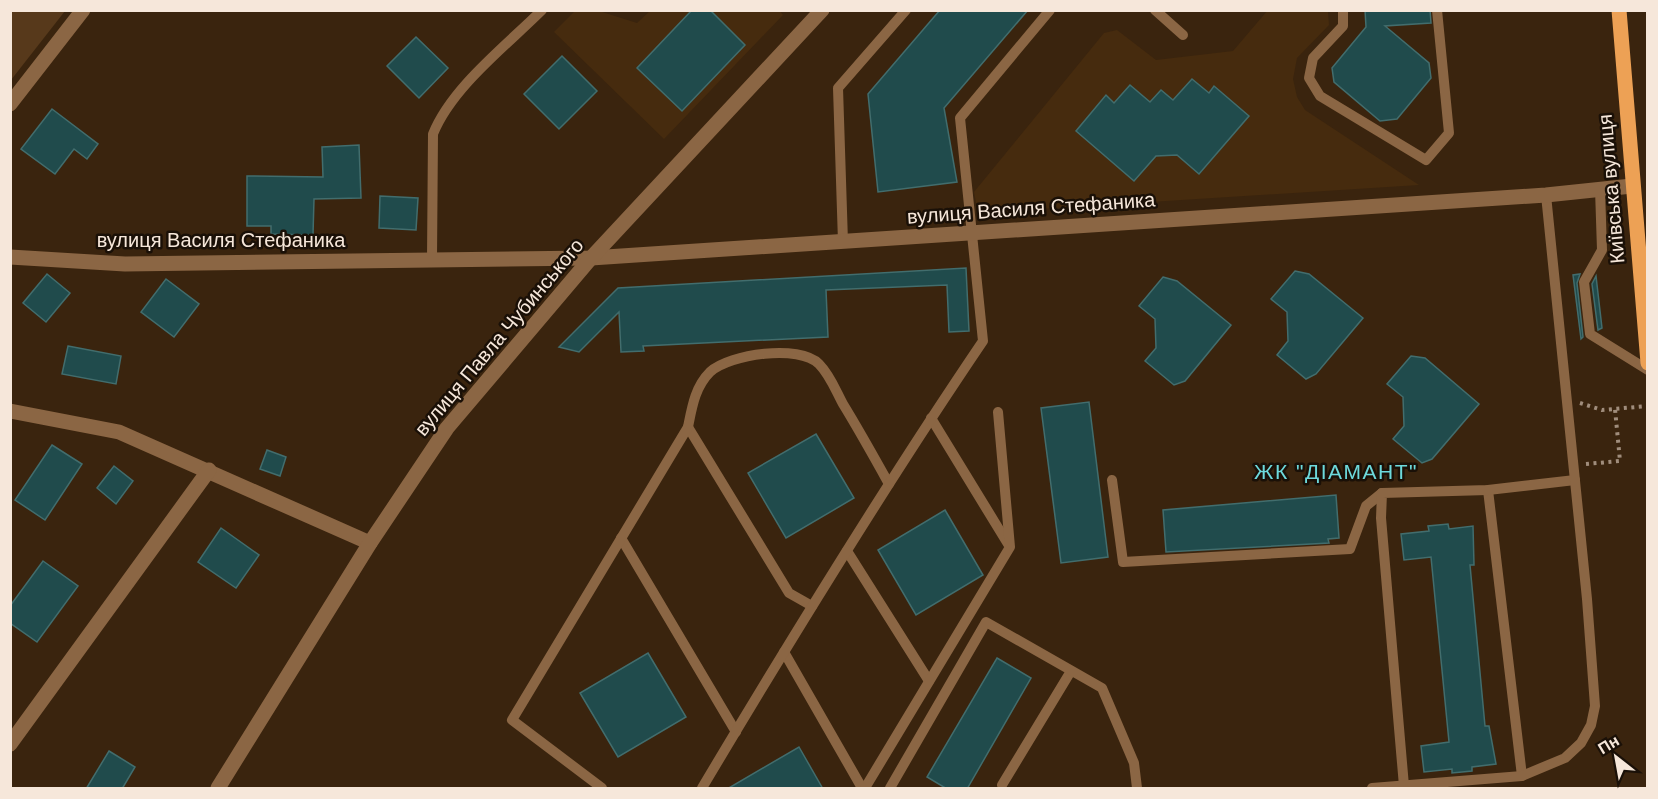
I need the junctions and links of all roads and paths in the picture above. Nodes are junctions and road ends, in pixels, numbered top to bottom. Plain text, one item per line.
1 (83, 10) edge
2 (542, 10) edge
3 (822, 10) edge
4 (906, 10) edge
5 (1050, 10) edge
6 (1155, 10) edge
7 (1343, 10) edge
8 (1437, 10) edge
9 (1619, 10) edge
10 (1184, 35) dead end
11 (10, 104) edge
12 (1632, 186) junction
13 (1600, 189) junction
14 (1546, 195) junction
15 (1641, 220) edge
16 (972, 234) junction
17 (843, 242) junction
18 (10, 257) edge
19 (591, 258) junction
20 (432, 259) junction
21 (1647, 363) edge
22 (1647, 370) edge
23 (1568, 400) junction
24 (1647, 406) edge
25 (1615, 409) junction
26 (10, 411) edge
27 (999, 412) dead end
28 (931, 418) junction
29 (688, 427) junction
30 (1574, 465) junction
31 (209, 470) junction
32 (1112, 480) dead end
33 (1575, 480) junction
34 (889, 484) junction
35 (1488, 490) junction
36 (1382, 493) junction
37 (621, 538) junction
38 (370, 543) junction
39 (1010, 547) junction
40 (847, 551) junction
41 (812, 606) junction
42 (784, 652) junction
43 (1071, 671) junction
44 (928, 681) junction
45 (736, 732) junction
46 (10, 744) edge
47 (1522, 776) junction
48 (1509, 784) edge
49 (1002, 785) dead end
50 (1404, 786) junction
51 (890, 788) edge
52 (218, 789) edge
53 (602, 789) edge
54 (702, 789) edge
55 (863, 789) edge
56 (1137, 789) edge
57 (1372, 789) edge

1 - 11 street
2 - 20 lane
3 - 19 street, вулиця Павла Чубинського
4 - 17 lane
5 - 16 lane
6 - 10 lane
7 - 8 lane
9 - 12 main road, Київська вулиця
12 - 13 street, вулиця Василя Стефаника
12 - 15 main road, Київська вулиця
13 - 14 street, вулиця Василя Стефаника
13 - 22 lane
14 - 16 street, вулиця Василя Стефаника
14 - 23 lane
15 - 21 main road, Київська вулиця
16 - 17 street, вулиця Василя Стефаника
16 - 28 lane
17 - 19 street, вулиця Василя Стефаника
18 - 20 street, вулиця Василя Стефаника
19 - 20 street, вулиця Василя Стефаника
19 - 38 street, вулиця Павла Чубинського
23 - 25 path
23 - 30 lane
24 - 25 path
25 - 30 path
26 - 31 street
27 - 39 lane
28 - 34 lane
28 - 39 lane
29 - 34 lane
29 - 37 lane
29 - 41 lane
30 - 33 lane
31 - 38 street
31 - 46 street
32 - 36 lane
33 - 35 lane
33 - 47 lane
34 - 40 lane
35 - 36 lane
35 - 47 lane
36 - 50 lane
37 - 45 lane
37 - 53 lane
38 - 52 street, вулиця Павла Чубинського
39 - 44 lane
40 - 41 lane
40 - 44 lane
41 - 42 lane
42 - 45 lane
42 - 55 lane
43 - 49 lane
43 - 51 lane
43 - 56 lane
44 - 55 lane
45 - 54 lane
47 - 48 lane
48 - 50 lane
50 - 57 lane

